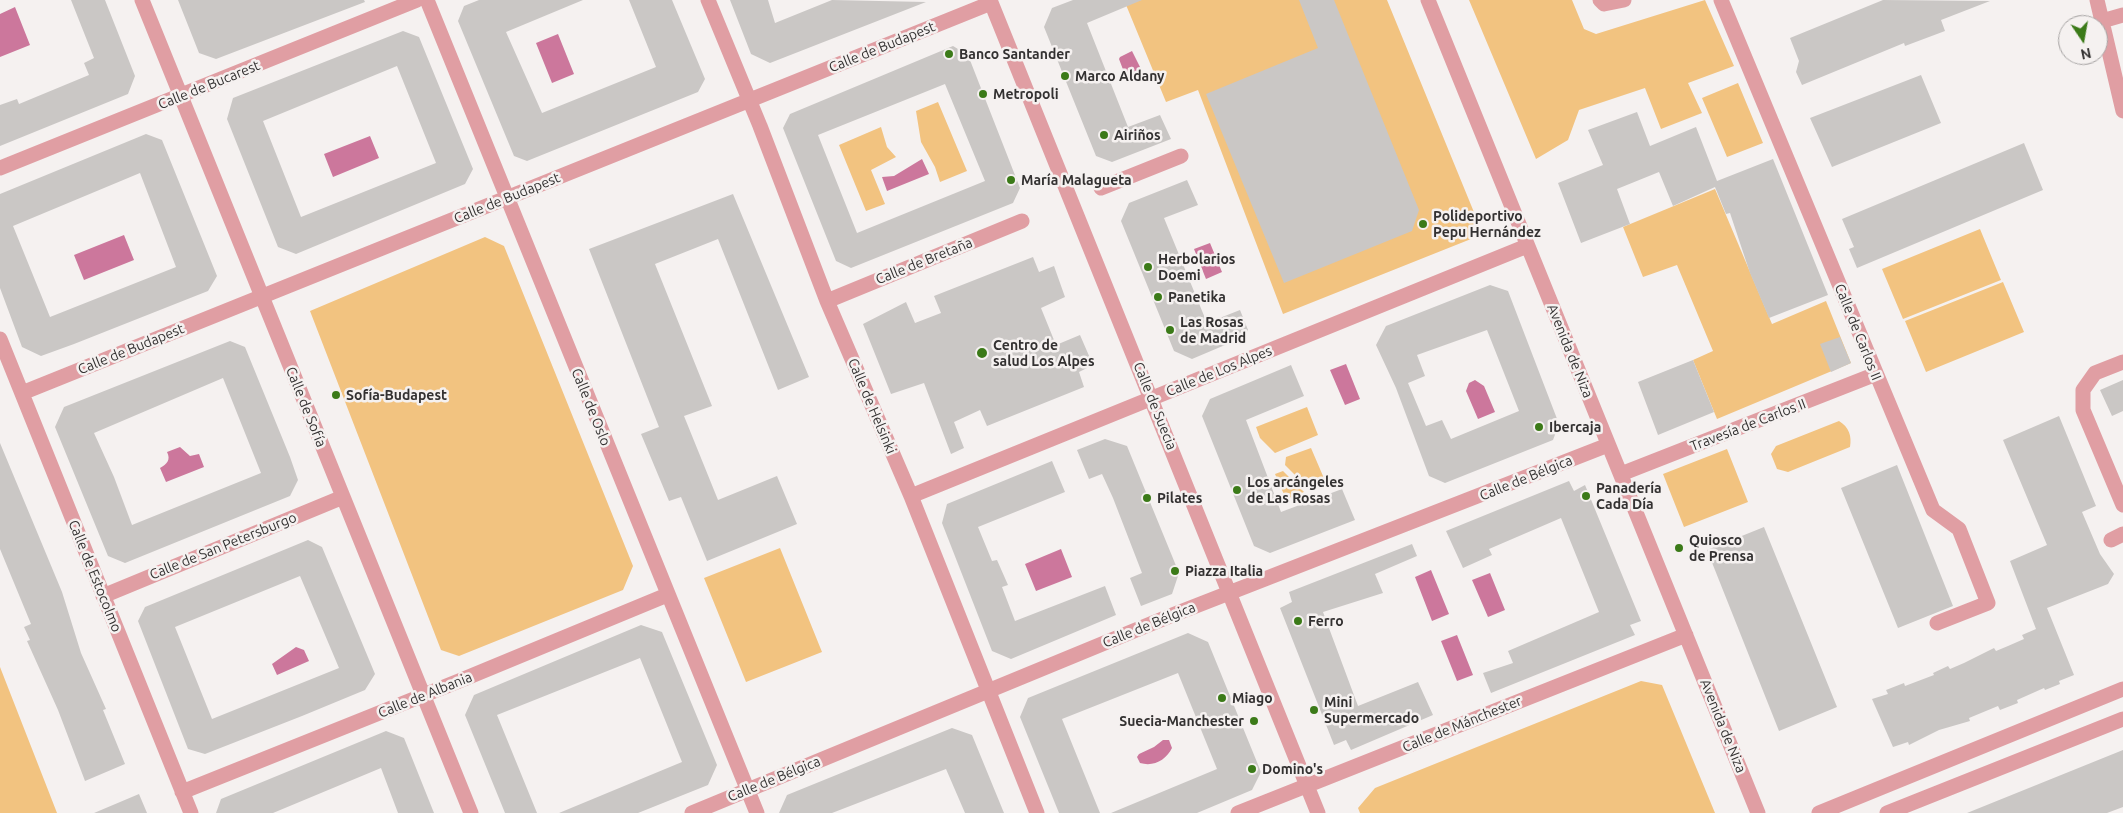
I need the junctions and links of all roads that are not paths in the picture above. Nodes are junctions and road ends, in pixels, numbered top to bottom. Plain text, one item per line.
1 (142, 0) edge
2 (418, 0) edge
3 (427, 0) edge
4 (708, 0) edge
5 (1428, 0) edge
6 (1600, 0) edge
7 (1624, 0) edge
8 (1721, 0) edge
9 (2097, 0) edge
10 (991, 2) edge
11 (2101, 15) edge
12 (2123, 16) edge
13 (2108, 20) edge
14 (2108, 47) edge
15 (181, 96) junction
16 (750, 101) junction
17 (2123, 111) edge
18 (1181, 156) dead end
19 (0, 168) edge
20 (1101, 188) dead end
21 (506, 199) junction
22 (1022, 221) dead end
23 (1527, 246) junction
24 (261, 296) junction
25 (827, 301) junction
26 (0, 339) edge
27 (2123, 362) edge
28 (1876, 374) junction
29 (22, 393) junction
30 (1152, 398) junction
31 (1608, 445) junction
32 (1621, 474) junction
33 (911, 496) junction
34 (343, 497) junction
35 (2123, 505) edge
36 (1230, 594) junction
37 (667, 595) junction
38 (103, 596) junction
39 (1937, 623) dead end
40 (1686, 635) junction
41 (2123, 689) edge
42 (988, 691) junction
43 (423, 696) junction
44 (2123, 719) edge
45 (1948, 761) junction
46 (1957, 785) junction
47 (1307, 786) junction
48 (747, 791) junction
49 (182, 792) junction
50 (191, 813) edge
51 (471, 813) edge
52 (692, 813) edge
53 (757, 813) edge
54 (1037, 813) edge
55 (1238, 813) edge
56 (1318, 813) edge
57 (1758, 813) edge
58 (1818, 813) edge
59 (1886, 813) edge

1 - 15 street, Calle de Sofía
2 - 15 street, Calle de Bucarest
3 - 21 street, Calle de Oslo
4 - 16 street, Calle de Helsinki
5 - 23 street, Avenida de Niza
6 - 7 street
8 - 28 street, Calle de Carlos II
9 - 11 street
10 - 16 street, Calle de Budapest
10 - 30 street, Calle de Suecia
12 - 13 street
14 - 17 street
15 - 19 street, Calle de Bucarest
15 - 24 street, Calle de Sofía
16 - 21 street, Calle de Budapest
16 - 25 street, Calle de Helsinki
18 - 20 street
21 - 24 street, Calle de Budapest
21 - 37 street, Calle de Oslo
22 - 25 street, Calle de Bretaña
23 - 30 street, Calle de Los Alpes
23 - 31 street, Avenida de Niza
24 - 29 street, Calle de Budapest
24 - 34 street, Calle de Sofía
25 - 33 street, Calle de Helsinki
26 - 29 street, Calle de Estocolmo
27 - 35 street
28 - 32 street, Travesía de Carlos II
28 - 39 street, Calle de Carlos II
29 - 38 street, Calle de Estocolmo
30 - 33 street, Calle de Los Alpes
30 - 36 street, Calle de Suecia
31 - 32 street, Avenida de Niza
31 - 36 street, Calle de Bélgica
32 - 40 street, Avenida de Niza
33 - 42 street, Calle de Helsinki
34 - 38 street, Calle de San Petersburgo
34 - 43 street, Calle de Sofía
36 - 42 street, Calle de Bélgica
36 - 47 street, Calle de Suecia
37 - 43 street, Calle de Albania
37 - 48 street, Calle de Oslo
38 - 49 street, Calle de Estocolmo
40 - 47 street, Calle de Mánchester
40 - 57 street, Avenida de Niza
41 - 45 street
42 - 48 street, Calle de Bélgica
42 - 54 street, Calle de Helsinki
43 - 49 street, Calle de Albania
43 - 51 street, Calle de Sofía
44 - 46 street
45 - 46 street
45 - 58 street
46 - 59 street
47 - 55 street, Calle de Mánchester
47 - 56 street, Calle de Suecia
48 - 52 street, Calle de Bélgica
48 - 53 street, Calle de Oslo
49 - 50 street, Calle de Estocolmo

